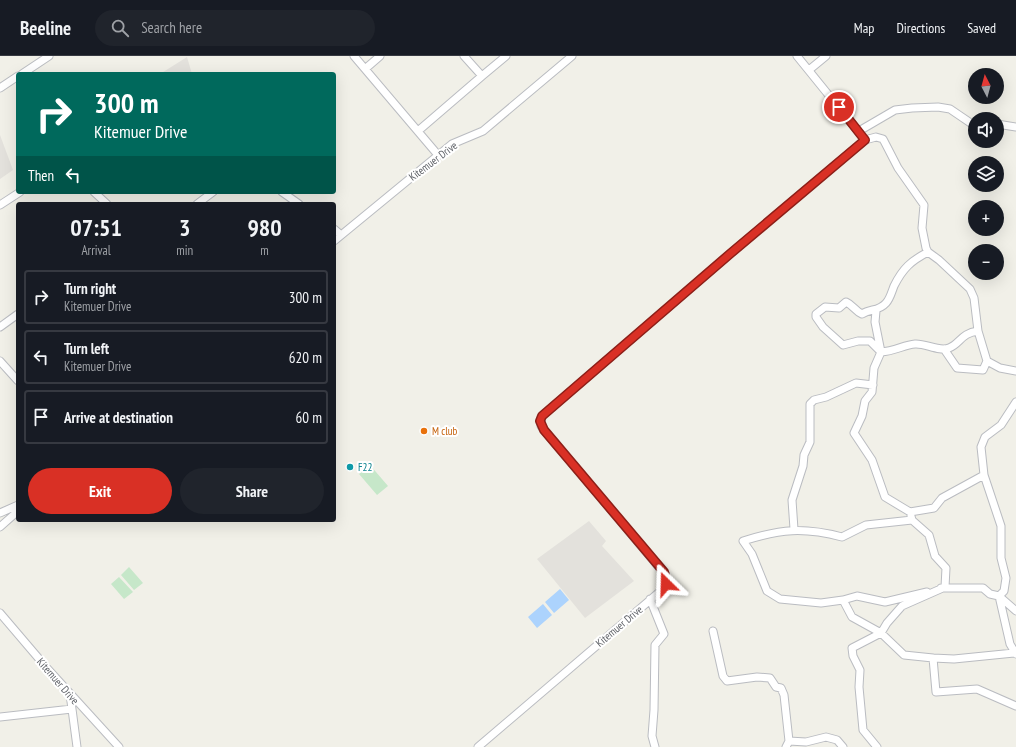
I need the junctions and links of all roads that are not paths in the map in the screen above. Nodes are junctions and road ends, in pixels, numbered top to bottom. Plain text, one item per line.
1 (49, 56) edge
2 (354, 56) edge
3 (380, 56) edge
4 (464, 56) edge
5 (506, 56) edge
6 (572, 56) edge
7 (798, 56) edge
8 (826, 56) edge
9 (365, 69) junction
10 (808, 70) junction
11 (25, 72) edge
12 (482, 76) junction
13 (16, 77) edge
14 (0, 88) edge
15 (968, 121) edge
16 (1004, 125) edge
17 (1016, 127) edge
18 (418, 131) junction
19 (859, 132) junction
20 (865, 140) junction
21 (438, 155) junction
22 (17, 194) edge
23 (96, 194) edge
24 (210, 194) edge
25 (285, 194) edge
26 (105, 202) edge
27 (200, 202) edge
28 (296, 202) edge
29 (0, 205) edge
30 (336, 231) edge
31 (341, 235) junction
32 (336, 239) edge
33 (928, 252) junction
34 (876, 311) junction
35 (16, 315) edge
36 (0, 327) edge
37 (978, 331) junction
38 (944, 349) junction
39 (881, 352) junction
40 (0, 361) edge
41 (987, 361) junction
42 (1016, 371) edge
43 (16, 379) edge
44 (873, 385) junction
45 (1016, 402) edge
46 (984, 475) junction
47 (16, 506) edge
48 (910, 512) junction
49 (0, 513) edge
50 (16, 513) edge
51 (912, 520) junction
52 (0, 527) edge
53 (794, 529) junction
54 (945, 587) junction
55 (999, 596) junction
56 (650, 599) junction
57 (843, 600) junction
58 (1016, 610) edge
59 (0, 613) edge
60 (712, 631) dead end
61 (881, 634) junction
62 (1015, 654) edge
63 (932, 658) junction
64 (70, 694) junction
65 (1016, 706) edge
66 (72, 710) junction
67 (0, 717) edge
68 (787, 745) edge
69 (77, 747) edge
70 (119, 747) edge
71 (478, 747) edge
72 (655, 747) edge
73 (778, 747) edge
74 (843, 747) edge
75 (877, 747) edge

1 - 11 street
2 - 9 street
3 - 9 street
4 - 12 street
5 - 12 street
6 - 21 street, Kitemuer Drive
7 - 10 street
8 - 10 street
9 - 18 street
10 - 19 street
12 - 18 street
13 - 14 street
15 - 19 street
16 - 17 street
18 - 21 street
19 - 20 street
20 - 33 street
20 - 56 street, Kitemuer Drive
21 - 31 street, Kitemuer Drive
22 - 29 street
23 - 26 street
24 - 27 street
25 - 28 street
30 - 31 street
31 - 32 street, Kitemuer Drive
33 - 34 street
33 - 37 street
34 - 39 street
34 - 39 street
35 - 36 street
37 - 38 street
37 - 41 street
38 - 39 street
38 - 41 street
39 - 44 street
40 - 43 street
41 - 42 street
44 - 48 street
44 - 53 street
45 - 46 street
46 - 48 street
46 - 55 street
47 - 49 street
48 - 51 street
50 - 52 street
51 - 53 street
51 - 54 street
53 - 57 street
54 - 55 street
54 - 57 street
54 - 61 street
55 - 58 street
55 - 62 street
56 - 71 street, Kitemuer Drive
56 - 72 street
57 - 61 street
59 - 64 street, Kitemuer Drive
60 - 68 street
61 - 63 street
61 - 75 street
62 - 63 street
63 - 65 street
64 - 66 street
64 - 70 street, Kitemuer Drive
66 - 67 street
66 - 69 street
68 - 73 street
68 - 74 street

